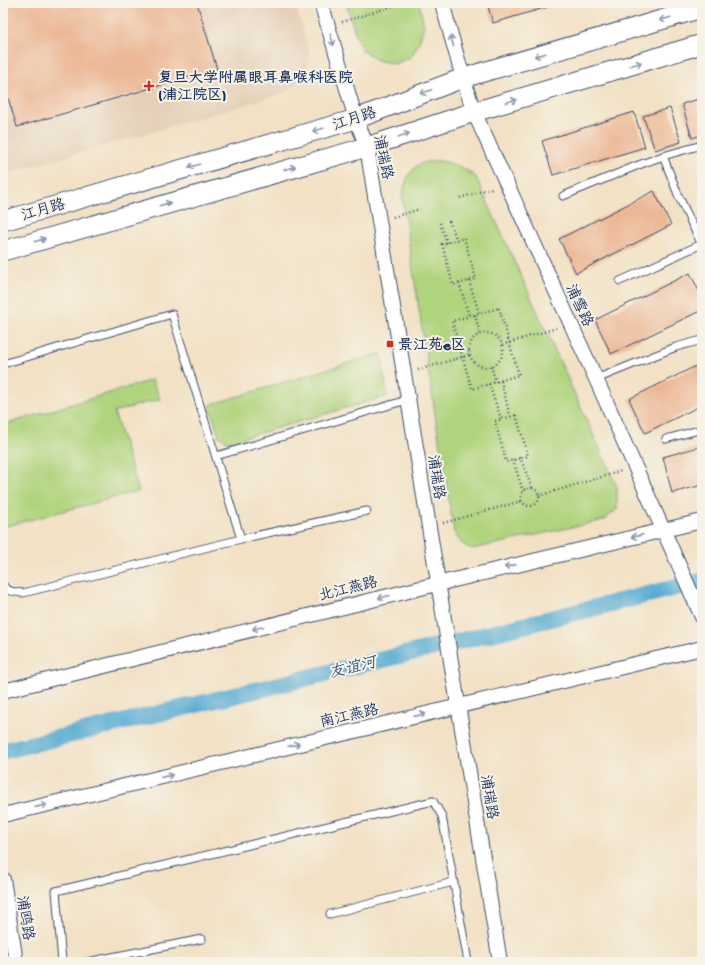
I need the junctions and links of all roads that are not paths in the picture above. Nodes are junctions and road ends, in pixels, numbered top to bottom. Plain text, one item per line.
1 (321, 3) edge
2 (442, 3) edge
3 (702, 8) edge
4 (702, 44) edge
5 (462, 78) junction
6 (474, 112) junction
7 (356, 119) junction
8 (702, 145) edge
9 (367, 146) junction
10 (663, 156) junction
11 (563, 196) dead end
12 (3, 221) edge
13 (702, 244) edge
14 (3, 251) edge
15 (620, 281) dead end
16 (702, 340) edge
17 (3, 364) edge
18 (596, 379) junction
19 (407, 400) junction
20 (702, 429) edge
21 (666, 439) dead end
22 (216, 456) junction
23 (367, 511) dead end
24 (702, 521) edge
25 (663, 530) junction
26 (241, 539) junction
27 (437, 584) junction
28 (3, 585) edge
29 (702, 617) edge
30 (702, 648) edge
31 (3, 691) edge
32 (458, 706) junction
33 (3, 815) edge
34 (3, 879) edge
35 (453, 882) junction
36 (330, 914) dead end
37 (202, 940) dead end
38 (16, 962) edge
39 (62, 962) edge
40 (86, 962) edge
41 (468, 962) edge
42 (500, 962) edge

1 -> 7 street, 浦瑞路
5 -> 2 street, 浦雪路
3 -> 5 street, 江月路
6 -> 4 street, 江月路
5 - 6 street, 浦雪路
5 -> 7 street, 江月路
9 -> 6 street, 江月路
6 - 18 street, 浦雪路
7 - 9 street, 浦瑞路
7 -> 12 street, 江月路
8 - 10 lane
14 -> 9 street, 江月路
9 - 19 street, 浦瑞路
10 - 11 lane
10 - 13 lane
13 - 15 lane
16 - 18 lane
17 - 22 lane
18 - 25 street, 浦雪路
19 - 22 lane
19 - 27 street, 浦瑞路
20 - 21 lane
22 - 26 lane
23 - 26 lane
24 - 25 street, 北江燕路
25 -> 27 street, 北江燕路
25 - 29 street, 浦雪路
26 - 28 lane
27 -> 31 street, 北江燕路
27 - 32 street, 浦瑞路
30 - 32 street, 南江燕路
33 -> 32 street, 南江燕路
32 - 42 street, 浦瑞路
34 - 38 street, 浦鸥路
35 - 36 lane
35 - 39 lane
35 - 41 lane
37 - 40 lane

